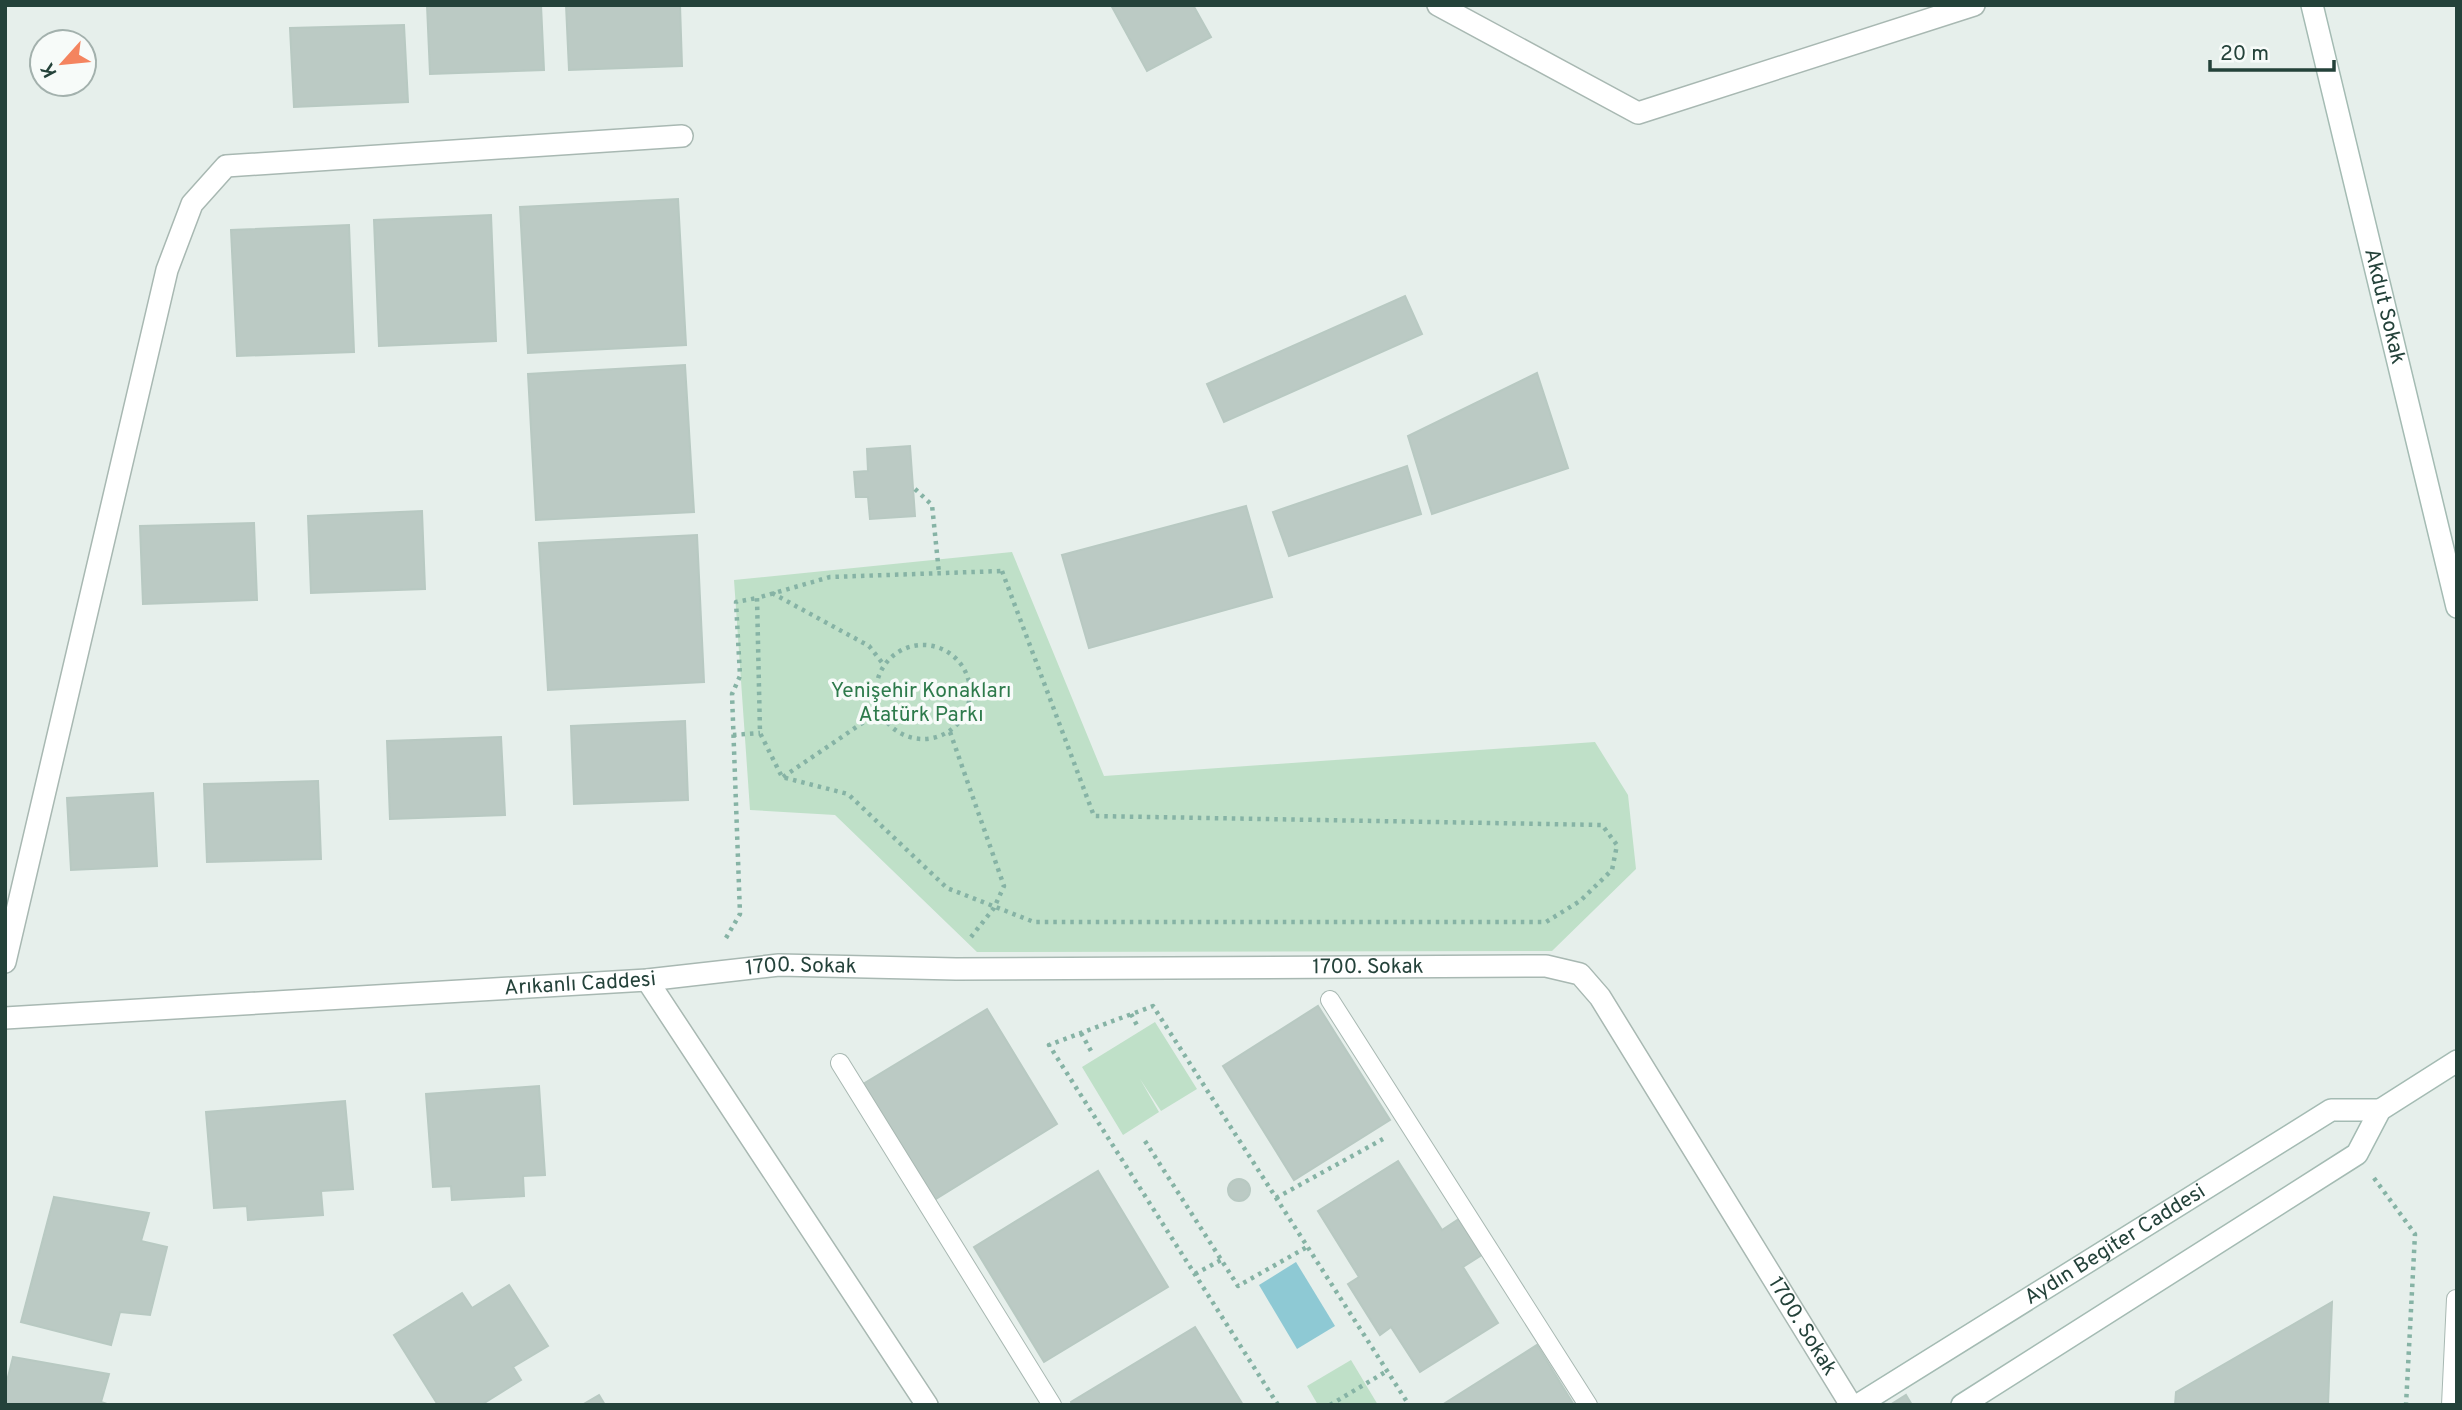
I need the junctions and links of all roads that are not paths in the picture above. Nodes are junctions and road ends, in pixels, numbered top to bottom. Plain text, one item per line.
1 (1438, 5) edge
2 (1975, 5) edge
3 (2312, 5) edge
4 (682, 136) dead end
5 (2457, 607) edge
6 (5, 962) edge
7 (646, 980) junction
8 (1330, 1000) dead end
9 (5, 1018) edge
10 (2457, 1061) edge
11 (840, 1063) dead end
12 (2380, 1110) junction
13 (2456, 1299) edge
14 (927, 1405) edge
15 (1052, 1405) edge
16 (1588, 1405) edge
17 (1852, 1405) edge
18 (1858, 1405) edge
19 (1962, 1405) edge
20 (2451, 1405) edge

1 - 2 street
3 - 5 street, Akdut Sokak
4 - 6 street
7 - 9 street, Arıkanlı Caddesi
7 - 14 street, Arıkanlı Caddesi
7 - 17 street, 1700. Sokak
8 - 16 lane
10 - 12 street
11 - 15 lane
12 - 18 street, Aydın Begiter Caddesi
12 - 19 street
13 - 20 lane

